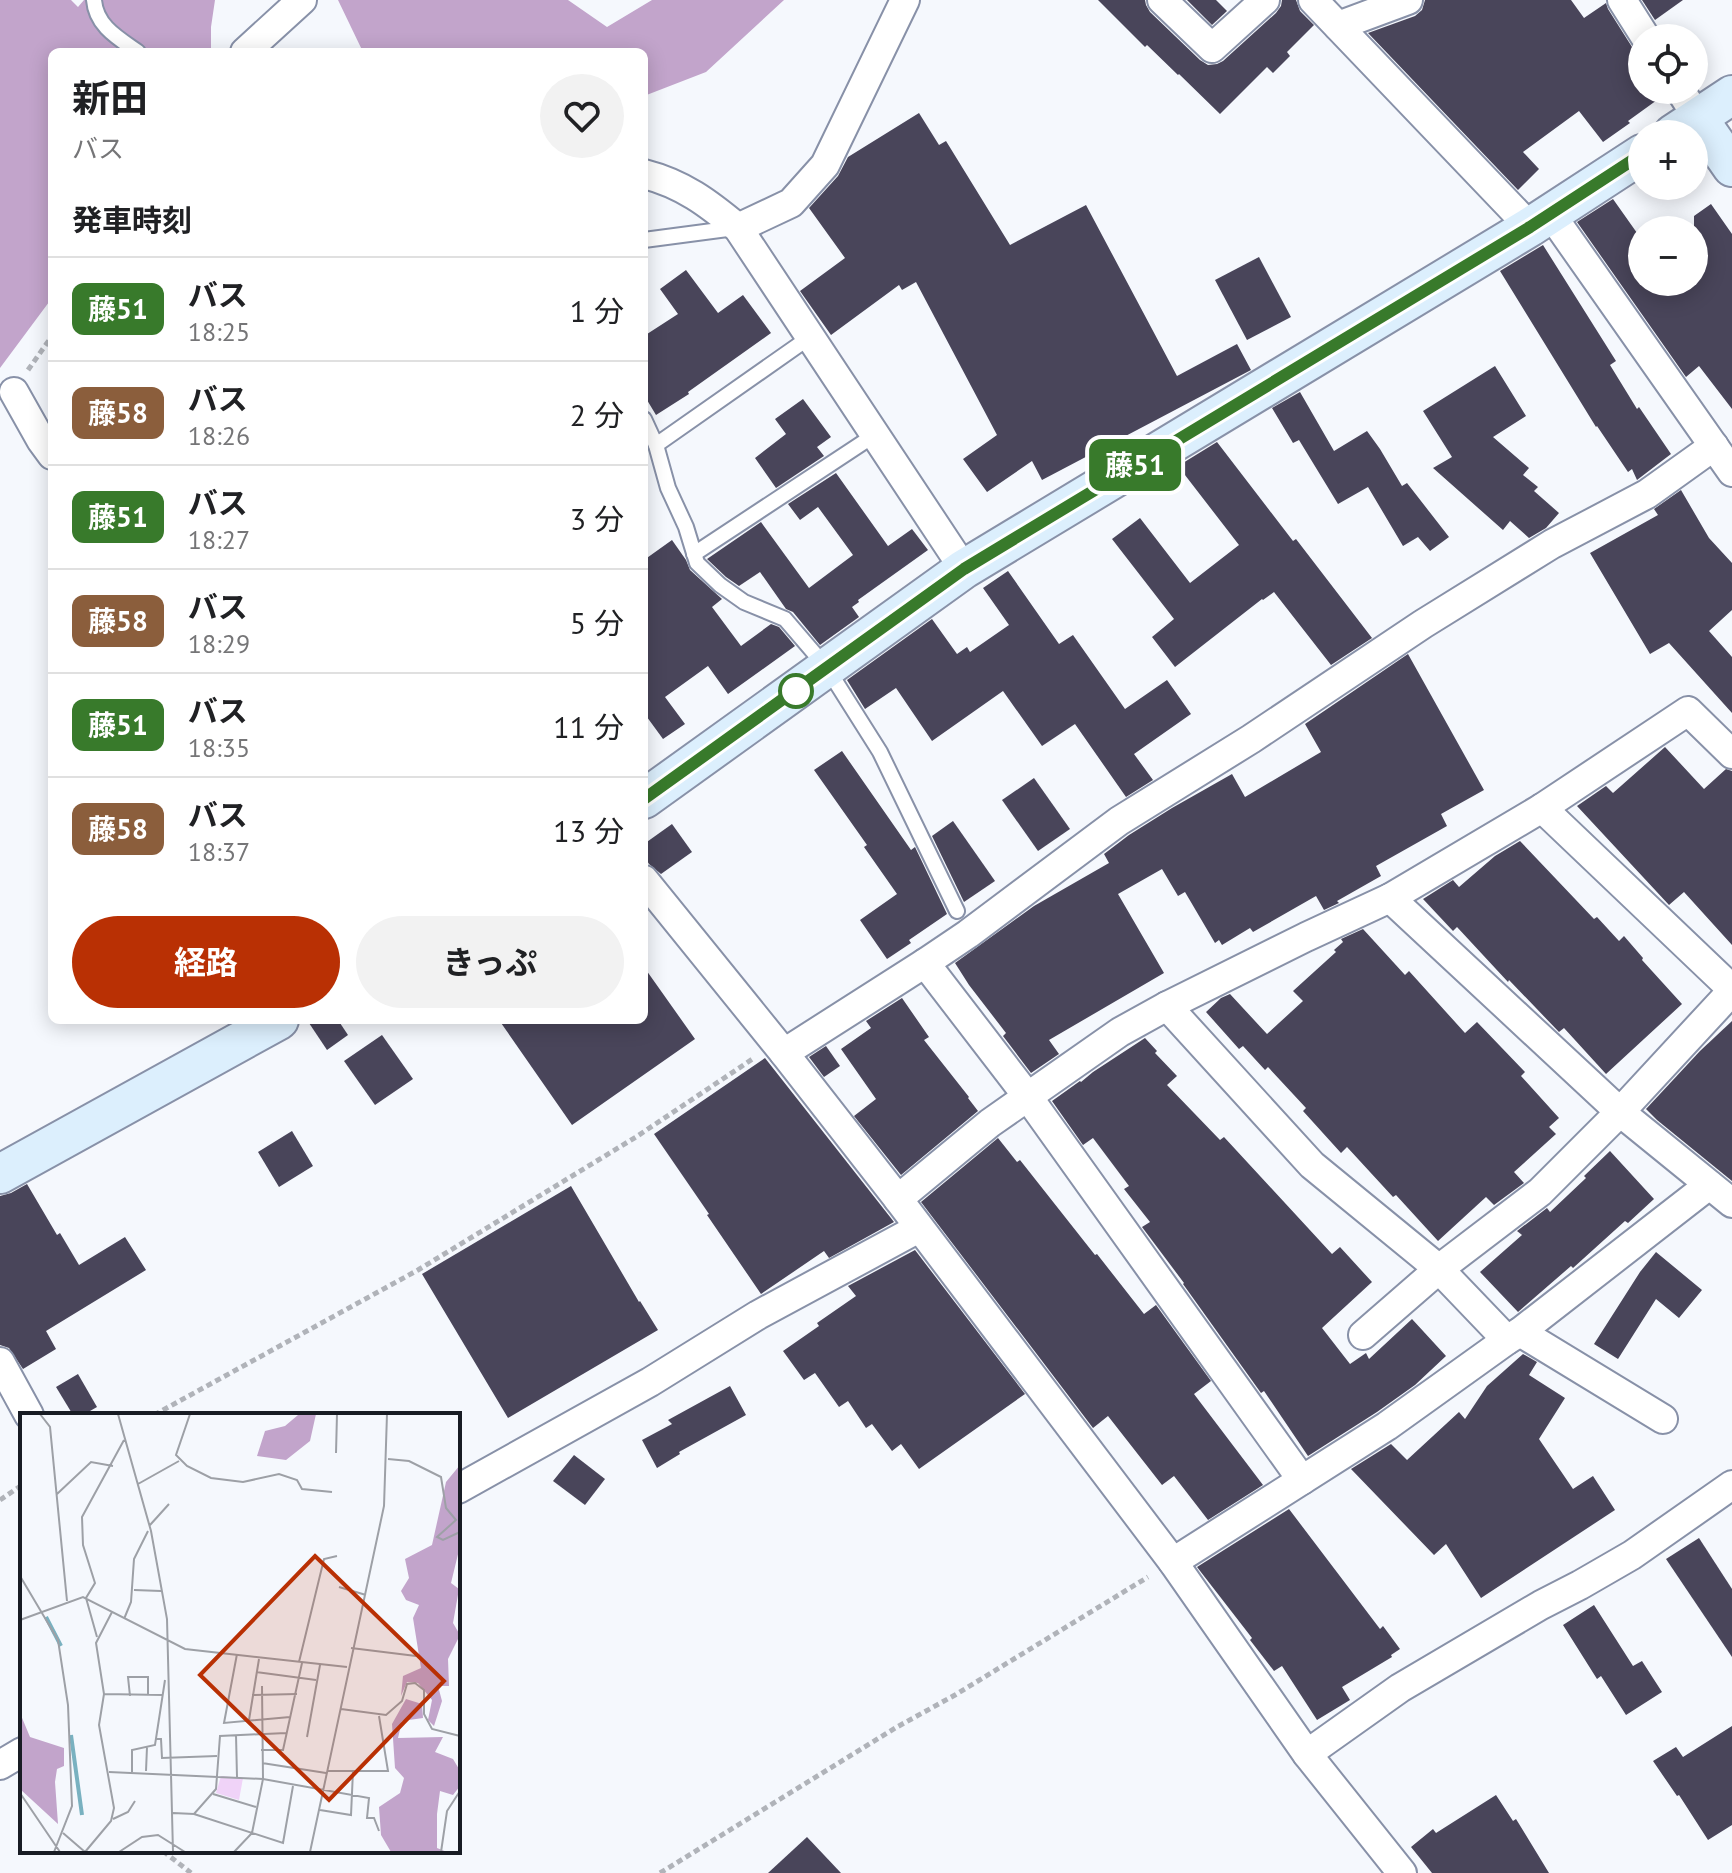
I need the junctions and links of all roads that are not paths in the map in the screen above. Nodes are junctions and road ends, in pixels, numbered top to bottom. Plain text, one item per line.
1 (94, 0) edge
2 (302, 0) edge
3 (905, 0) edge
4 (1162, 0) edge
5 (1265, 0) edge
6 (1313, 0) edge
7 (1408, 0) edge
8 (1622, 0) edge
9 (1637, 24) edge
10 (1338, 26) junction
11 (133, 48) edge
12 (249, 48) edge
13 (1732, 95) edge
14 (1684, 114) edge
15 (1628, 163) edge
16 (1732, 167) edge
17 (648, 175) edge
18 (1540, 220) junction
19 (738, 228) junction
20 (648, 239) edge
21 (810, 337) junction
22 (14, 392) dead end
23 (648, 428) edge
24 (876, 434) junction
25 (656, 445) junction
26 (1714, 446) junction
27 (48, 450) edge
28 (1732, 472) edge
29 (694, 554) junction
30 (964, 569) junction
31 (827, 668) junction
32 (1732, 754) edge
33 (648, 796) edge
34 (1542, 808) junction
35 (648, 885) edge
36 (1390, 898) junction
37 (957, 911) dead end
38 (925, 963) junction
39 (1732, 990) edge
40 (1167, 1006) junction
41 (272, 1024) edge
42 (780, 1048) junction
43 (1028, 1097) junction
44 (1620, 1112) junction
45 (0, 1174) edge
46 (1709, 1185) junction
47 (898, 1199) junction
48 (1732, 1203) edge
49 (919, 1228) junction
50 (1439, 1269) junction
51 (1363, 1335) dead end
52 (1513, 1336) junction
53 (0, 1362) edge
54 (28, 1413) edge
55 (1663, 1419) dead end
56 (1302, 1480) junction
57 (1732, 1485) edge
58 (460, 1488) edge
59 (1173, 1562) junction
60 (20, 1753) edge
61 (1307, 1754) junction
62 (0, 1765) edge
63 (1402, 1873) edge

1 - 11 lane
2 - 12 street
3 - 19 street
4 - 5 street
6 - 10 street
7 - 10 street
8 - 9 street
10 - 18 street
13 - 14 street
14 - 16 street
15 - 18 street
17 - 19 street
18 - 26 street
18 - 30 street
19 - 20 lane
19 - 21 street
21 - 24 street
21 - 25 lane
22 - 27 street
23 - 25 lane
24 - 29 lane
24 - 30 street
25 - 29 lane
26 - 28 street
26 - 38 street
29 - 31 lane
30 - 31 street
31 - 33 street
31 - 37 lane
32 - 34 street
34 - 36 street
34 - 39 street
35 - 42 street
36 - 40 street
36 - 44 street
38 - 42 street
38 - 43 street
39 - 44 street
40 - 43 street
40 - 50 street
41 - 45 street
42 - 47 street
43 - 47 street
43 - 56 street
44 - 46 street
44 - 50 street
46 - 48 street
46 - 52 street
47 - 49 street
49 - 58 street
49 - 59 street
50 - 51 street
50 - 52 street
52 - 55 street
52 - 56 street
53 - 54 street
56 - 59 street
57 - 61 street
59 - 61 street
60 - 62 street
61 - 63 street

